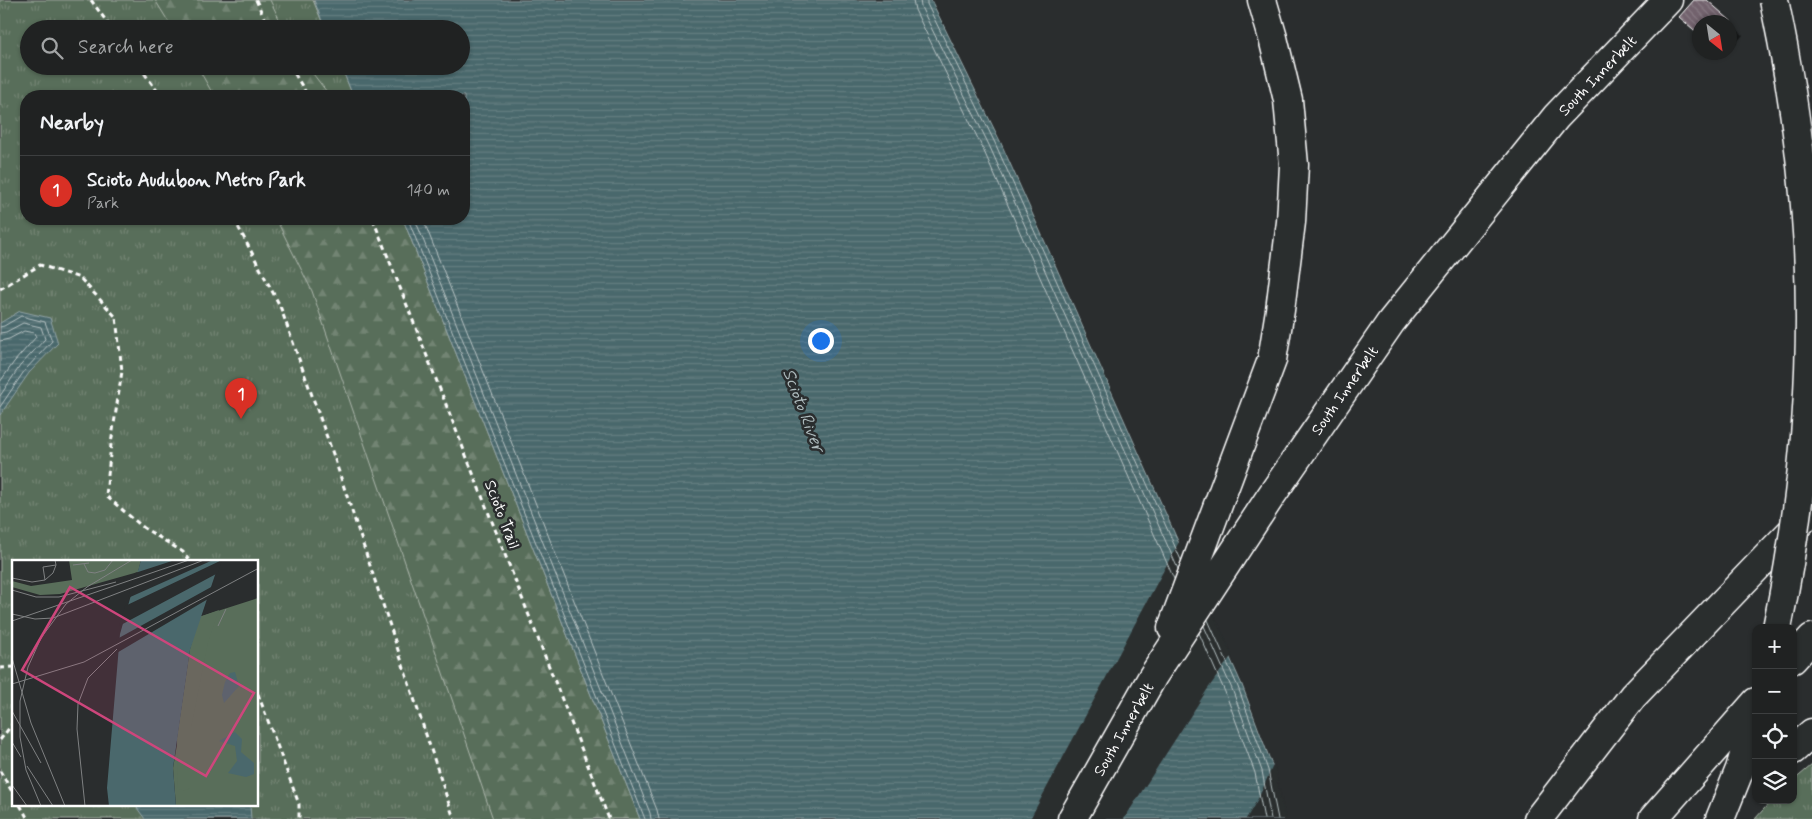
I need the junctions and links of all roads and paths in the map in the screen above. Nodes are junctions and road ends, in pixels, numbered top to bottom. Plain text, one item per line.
1 (91, 0) edge
2 (256, 0) edge
3 (1262, 0) edge
4 (1668, 0) edge
5 (1774, 0) edge
6 (105, 20) edge
7 (265, 20) edge
8 (146, 75) edge
9 (295, 75) edge
10 (157, 90) edge
11 (304, 90) edge
12 (237, 225) edge
13 (375, 225) edge
14 (0, 289) edge
15 (1812, 510) edge
16 (189, 560) edge
17 (1778, 624) edge
18 (1812, 638) edge
19 (1797, 655) edge
20 (1153, 676) junction
21 (259, 697) edge
22 (1752, 707) edge
23 (12, 725) edge
24 (1752, 728) edge
25 (1812, 733) edge
26 (0, 740) edge
27 (1797, 746) edge
28 (0, 771) edge
29 (1752, 788) edge
30 (12, 792) edge
31 (21, 806) edge
32 (28, 819) edge
33 (300, 819) edge
34 (454, 819) edge
35 (609, 819) edge
36 (1072, 819) edge
37 (1538, 819) edge
38 (1653, 819) edge
39 (1721, 819) edge

1 - 6 path
2 - 7 path
3 - 20 highway
4 - 20 highway, South Innerbelt
5 - 17 highway, bridge
8 - 10 path
9 - 11 path
12 - 34 path
13 - 35 path, Scioto Trail
14 - 16 path
15 - 37 highway
18 - 19 highway
20 - 36 highway, South Innerbelt
21 - 33 path
22 - 38 highway
23 - 26 path
24 - 39 highway
25 - 27 highway
28 - 30 path
29 - 39 highway
31 - 32 path

